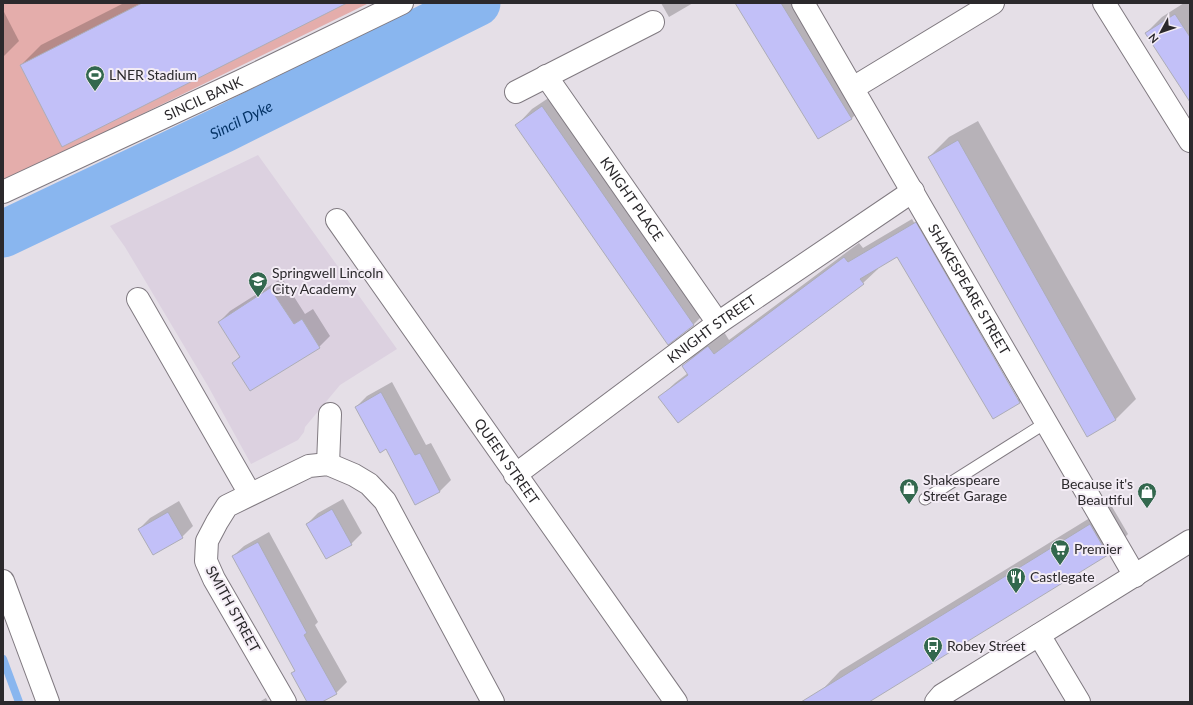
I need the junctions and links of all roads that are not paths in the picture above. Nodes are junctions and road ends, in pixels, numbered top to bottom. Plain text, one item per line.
1 (402, 3) edge
2 (803, 3) edge
3 (992, 3) edge
4 (1104, 3) edge
5 (652, 22) dead end
6 (546, 76) junction
7 (853, 88) junction
8 (516, 92) dead end
9 (1190, 141) edge
10 (913, 191) junction
11 (3, 192) edge
12 (337, 220) dead end
13 (138, 299) dead end
14 (718, 323) junction
15 (330, 414) dead end
16 (1047, 422) junction
17 (328, 464) junction
18 (516, 475) junction
19 (250, 494) junction
20 (925, 499) dead end
21 (1190, 541) edge
22 (1135, 576) junction
23 (3, 581) edge
24 (1039, 635) junction
25 (939, 699) edge
26 (48, 702) edge
27 (285, 702) edge
28 (493, 702) edge
29 (676, 702) edge
30 (917, 702) edge
31 (1079, 702) edge

1 - 11 street, SINCIL BANK
2 - 7 street, SHAKESPEARE STREET
3 - 7 street
4 - 9 street
5 - 6 street
6 - 8 street
6 - 14 street, KNIGHT PLACE
7 - 10 street, SHAKESPEARE STREET
10 - 14 street, KNIGHT STREET
10 - 16 street, SHAKESPEARE STREET
12 - 18 street, QUEEN STREET
13 - 19 street
14 - 18 street, KNIGHT STREET
15 - 17 street
16 - 20 lane
16 - 22 street, SHAKESPEARE STREET
17 - 19 street, SMITH STREET
17 - 28 street, SMITH STREET
18 - 29 street, QUEEN STREET
19 - 27 street, SMITH STREET
21 - 22 street
22 - 24 street
23 - 26 street
24 - 25 street
24 - 31 street
25 - 30 street

